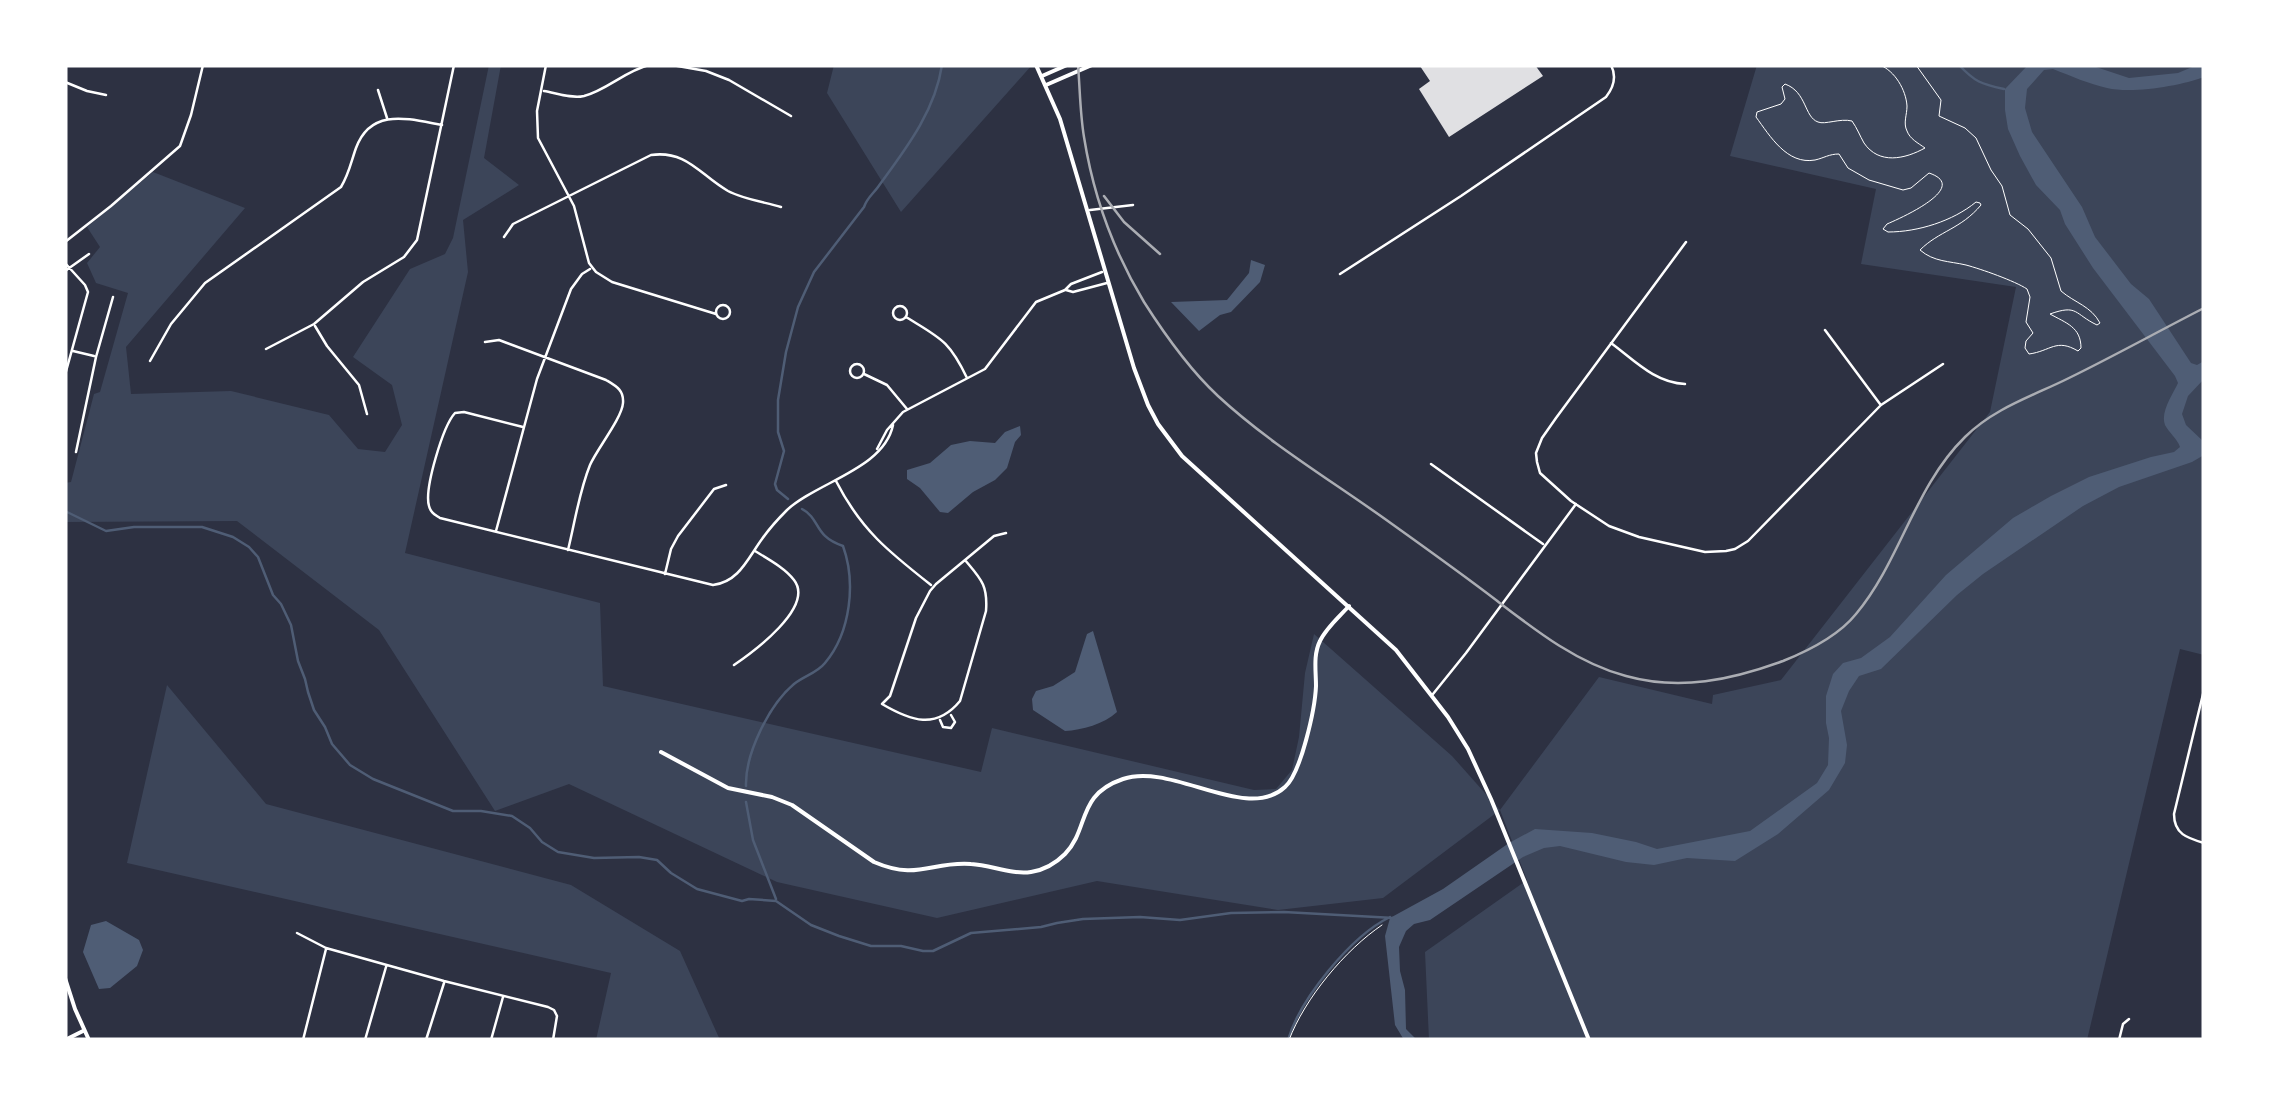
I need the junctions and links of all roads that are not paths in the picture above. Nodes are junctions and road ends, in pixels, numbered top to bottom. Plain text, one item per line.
1 (203, 65) edge
2 (454, 65) edge
3 (546, 65) edge
4 (649, 65) edge
5 (672, 65) edge
6 (1036, 65) edge
7 (1068, 65) edge
8 (1092, 65) edge
9 (1611, 65) edge
10 (1042, 76) junction
11 (65, 82) edge
12 (1046, 85) junction
13 (378, 90) dead end
14 (541, 90) junction
15 (106, 94) dead end
16 (790, 116) dead end
17 (387, 119) junction
18 (442, 125) junction
19 (570, 196) junction
20 (1133, 205) dead end
21 (781, 207) dead end
22 (1088, 210) junction
23 (504, 237) dead end
24 (65, 242) edge
25 (1686, 242) dead end
26 (89, 254) dead end
27 (66, 268) edge
28 (592, 268) junction
29 (1104, 271) junction
30 (1340, 274) dead end
31 (1108, 283) junction
32 (1064, 290) junction
33 (114, 297) dead end
34 (716, 314) dead end
35 (906, 316) dead end
36 (314, 324) junction
37 (1825, 330) dead end
38 (485, 342) dead end
39 (1610, 342) junction
40 (266, 349) dead end
41 (71, 351) junction
42 (96, 357) junction
43 (546, 358) junction
44 (67, 359) edge
45 (150, 361) dead end
46 (1943, 364) dead end
47 (864, 374) dead end
48 (65, 375) edge
49 (968, 379) junction
50 (1685, 384) dead end
51 (1881, 405) junction
52 (908, 410) junction
53 (367, 414) dead end
54 (523, 427) junction
55 (76, 452) dead end
56 (1431, 464) dead end
57 (836, 480) junction
58 (726, 485) dead end
59 (1576, 504) junction
60 (496, 531) junction
61 (1006, 534) dead end
62 (1545, 545) junction
63 (568, 550) junction
64 (754, 550) junction
65 (965, 560) junction
66 (664, 574) junction
67 (933, 587) junction
68 (1349, 606) junction
69 (734, 665) dead end
70 (2204, 690) edge
71 (1432, 695) junction
72 (950, 713) junction
73 (940, 718) junction
74 (661, 752) dead end
75 (2204, 843) edge
76 (298, 933) dead end
77 (326, 948) junction
78 (386, 965) junction
79 (65, 978) edge
80 (444, 982) junction
81 (504, 996) junction
82 (2129, 1019) dead end
83 (84, 1030) junction
84 (66, 1040) edge
85 (89, 1040) edge
86 (303, 1040) edge
87 (366, 1040) edge
88 (426, 1040) edge
89 (491, 1040) edge
90 (553, 1040) edge
91 (1589, 1040) edge
92 (2119, 1040) edge

1 - 24 street
2 - 18 street
3 - 14 street
4 - 14 street
5 - 16 street
6 - 10 main road
7 - 10 main road
8 - 12 main road
9 - 30 street
10 - 12 main road
11 - 15 street
12 - 22 main road
13 - 17 street
14 - 19 street
17 - 18 street
17 - 45 street
18 - 36 street
19 - 21 street
19 - 23 street
19 - 28 street
20 - 22 street
22 - 29 main road
25 - 39 street
26 - 27 street
27 - 41 street
28 - 34 street
28 - 43 street
29 - 31 main road
29 - 32 street
31 - 32 street
31 - 68 main road
32 - 49 street
33 - 42 street
35 - 49 street
36 - 40 street
36 - 53 street
37 - 51 street
38 - 43 street
39 - 50 street
39 - 59 street
41 - 42 street
41 - 44 street
42 - 55 street
43 - 54 street
43 - 63 street
44 - 48 street
46 - 51 street
47 - 52 street
49 - 52 street
51 - 59 street
52 - 57 street
54 - 60 street
54 - 60 street
56 - 62 street
57 - 64 street
57 - 67 street
58 - 66 street
59 - 62 street
60 - 63 street
61 - 65 street
62 - 71 street
63 - 66 street
64 - 66 street
64 - 69 street
65 - 67 street
65 - 72 street
67 - 73 street
68 - 71 main road
68 - 74 main road
70 - 75 street
71 - 91 main road
72 - 73 street
72 - 73 street
76 - 77 street
77 - 78 street
77 - 86 street
78 - 80 street
78 - 87 street
79 - 83 main road
80 - 81 street
80 - 88 street
81 - 89 street
81 - 90 street
82 - 92 street
83 - 84 main road
83 - 85 main road

